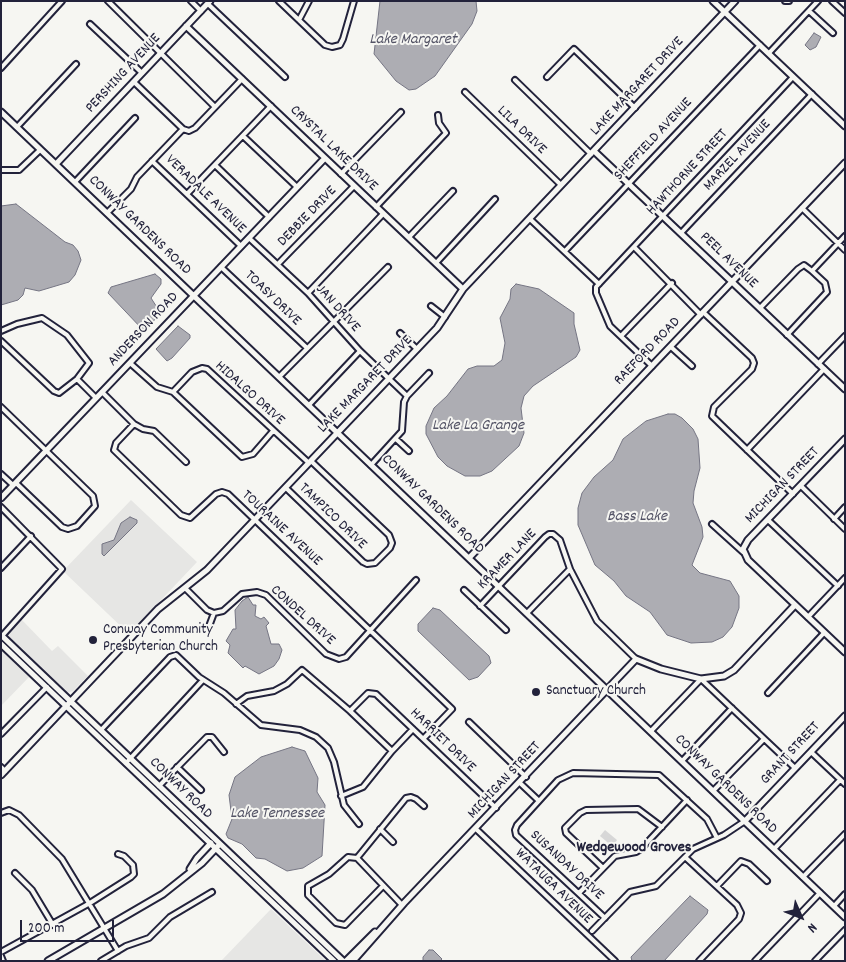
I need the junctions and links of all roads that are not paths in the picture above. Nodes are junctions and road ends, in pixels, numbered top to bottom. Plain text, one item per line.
1 (62, 1) edge
2 (108, 1) edge
3 (191, 1) edge
4 (279, 1) edge
5 (309, 1) edge
6 (354, 1) edge
7 (713, 1) edge
8 (735, 1) edge
9 (785, 1) edge
10 (789, 1) edge
11 (818, 1) edge
12 (832, 1) edge
13 (209, 2) edge
14 (201, 11) junction
15 (809, 11) junction
16 (725, 12) junction
17 (845, 14) edge
18 (299, 20) junction
19 (90, 24) dead end
20 (186, 26) junction
21 (833, 33) dead end
22 (760, 45) junction
23 (161, 53) junction
24 (768, 53) junction
25 (76, 64) dead end
26 (1, 68) edge
27 (142, 73) junction
28 (285, 77) dead end
29 (546, 77) dead end
30 (793, 77) junction
31 (242, 79) junction
32 (515, 80) dead end
33 (134, 82) junction
34 (465, 92) dead end
35 (812, 94) junction
36 (271, 106) junction
37 (216, 107) junction
38 (635, 108) junction
39 (1, 112) edge
40 (401, 112) dead end
41 (438, 115) dead end
42 (135, 118) dead end
43 (845, 126) edge
44 (17, 127) junction
45 (183, 129) junction
46 (243, 136) junction
47 (40, 150) junction
48 (593, 152) junction
49 (325, 158) junction
50 (152, 161) junction
51 (845, 163) edge
52 (56, 164) junction
53 (215, 165) junction
54 (1, 170) edge
55 (341, 174) junction
56 (74, 182) junction
57 (629, 184) junction
58 (562, 185) junction
59 (354, 186) junction
60 (297, 187) junction
61 (453, 191) dead end
62 (187, 194) junction
63 (495, 199) dead end
64 (376, 206) junction
65 (802, 208) junction
66 (108, 213) junction
67 (383, 214) junction
68 (663, 216) junction
69 (269, 217) junction
70 (530, 219) junction
71 (681, 233) junction
72 (845, 236) edge
73 (409, 237) junction
74 (249, 238) junction
75 (838, 244) junction
76 (241, 246) junction
77 (634, 247) junction
78 (845, 250) edge
79 (564, 251) junction
80 (436, 263) junction
81 (278, 264) junction
82 (221, 267) junction
83 (388, 267) dead end
84 (812, 271) junction
85 (732, 282) junction
86 (672, 283) junction
87 (599, 284) junction
88 (463, 289) junction
89 (308, 293) junction
90 (193, 296) junction
91 (430, 306) dead end
92 (760, 308) junction
93 (702, 314) junction
94 (445, 317) junction
95 (334, 322) junction
96 (1, 331) edge
97 (400, 333) dead end
98 (787, 335) junction
99 (621, 336) junction
100 (845, 336) edge
101 (1, 341) edge
102 (671, 347) junction
103 (307, 348) junction
104 (417, 349) junction
105 (360, 351) junction
106 (130, 362) junction
107 (818, 364) junction
108 (652, 366) junction
109 (692, 366) dead end
110 (824, 370) junction
111 (429, 373) dead end
112 (279, 378) junction
113 (77, 379) junction
114 (389, 379) junction
115 (845, 389) edge
116 (102, 392) junction
117 (173, 392) junction
118 (407, 396) junction
119 (96, 398) junction
120 (308, 405) junction
121 (1, 407) edge
122 (134, 424) junction
123 (273, 431) junction
124 (338, 433) junction
125 (396, 439) junction
126 (845, 440) edge
127 (747, 450) junction
128 (46, 451) junction
129 (409, 451) dead end
130 (186, 462) dead end
131 (310, 462) junction
132 (371, 464) junction
133 (1, 474) edge
134 (14, 484) junction
135 (800, 486) junction
136 (286, 488) junction
137 (793, 494) junction
138 (1, 498) edge
139 (1, 507) edge
140 (845, 507) edge
141 (834, 518) junction
142 (255, 519) junction
143 (768, 520) junction
144 (712, 524) dead end
145 (845, 529) edge
146 (31, 536) junction
147 (743, 552) junction
148 (469, 558) junction
149 (363, 562) joint
150 (1, 568) edge
151 (570, 569) junction
152 (845, 578) edge
153 (416, 580) dead end
154 (498, 586) junction
155 (838, 586) junction
156 (185, 588) junction
157 (464, 590) dead end
158 (795, 605) junction
159 (480, 606) junction
160 (214, 613) junction
161 (527, 613) junction
162 (808, 617) junction
163 (208, 629) dead end
164 (371, 630) junction
165 (506, 630) dead end
166 (824, 633) junction
167 (2, 635) edge
168 (1, 644) edge
169 (844, 650) edge
170 (636, 659) junction
171 (701, 679) junction
172 (204, 680) junction
173 (47, 687) junction
174 (606, 691) junction
175 (768, 693) dead end
176 (69, 704) junction
177 (236, 704) junction
178 (732, 708) junction
179 (350, 711) junction
180 (845, 716) edge
181 (469, 722) dead end
182 (414, 729) junction
183 (101, 730) junction
184 (651, 731) junction
185 (1, 734) edge
186 (424, 738) junction
187 (764, 739) junction
188 (392, 751) junction
189 (224, 752) dead end
190 (811, 752) junction
191 (130, 758) junction
192 (682, 761) junction
193 (126, 763) junction
194 (177, 767) junction
195 (795, 768) junction
196 (2, 771) edge
197 (526, 777) junction
198 (840, 780) junction
199 (520, 783) junction
200 (845, 784) edge
201 (159, 786) junction
202 (201, 790) dead end
203 (713, 791) junction
204 (341, 796) junction
205 (538, 800) junction
206 (687, 800) junction
207 (424, 806) dead end
208 (496, 808) junction
209 (1, 813) edge
210 (745, 821) junction
211 (359, 824) dead end
212 (662, 827) junction
213 (380, 829) junction
214 (476, 829) junction
215 (845, 834) edge
216 (717, 838) junction
217 (212, 841) junction
218 (393, 842) dead end
219 (217, 846) junction
220 (774, 849) junction
221 (118, 854) dead end
222 (685, 857) junction
223 (357, 858) junction
224 (603, 868) junction
225 (15, 872) dead end
226 (189, 872) junction
227 (804, 877) junction
228 (248, 880) junction
229 (767, 881) dead end
230 (383, 886) junction
231 (717, 886) junction
232 (212, 892) dead end
233 (579, 893) junction
234 (820, 893) junction
235 (272, 894) junction
236 (845, 894) edge
237 (90, 904) junction
238 (402, 905) junction
239 (834, 906) junction
240 (845, 917) edge
241 (390, 918) junction
242 (605, 918) junction
243 (53, 925) junction
244 (105, 928) junction
245 (845, 930) edge
246 (592, 931) dead end
247 (118, 951) junction
248 (1, 952) edge
249 (1, 956) edge
250 (3, 961) edge
251 (48, 961) edge
252 (101, 961) edge
253 (334, 961) edge
254 (345, 961) edge
255 (353, 961) edge
256 (615, 961) edge
257 (699, 961) edge
258 (755, 961) edge
259 (815, 961) edge

1 - 26 street
2 - 23 street
3 - 14 street
4 - 18 street
5 - 18 street
6 - 18 street
7 - 16 street
8 - 16 street, LAKE MARGARET DRIVE
9 - 10 street
11 - 15 street
12 - 17 street
13 - 14 street, PERSHING AVENUE
13 - 28 street
14 - 20 street, PERSHING AVENUE
15 - 21 street
15 - 24 street
16 - 22 street
16 - 38 street, LAKE MARGARET DRIVE
19 - 27 street
20 - 23 street, PERSHING AVENUE
20 - 31 street, CRYSTAL LAKE DRIVE
22 - 24 street
22 - 57 street, SHEFFIELD AVENUE
23 - 27 street, PERSHING AVENUE
23 - 37 street
24 - 30 street
25 - 44 street
27 - 33 street, PERSHING AVENUE
29 - 38 street
30 - 35 street
30 - 68 street, HAWTHORNE STREET
31 - 36 street, CRYSTAL LAKE DRIVE
31 - 37 street
32 - 48 street
33 - 45 street
33 - 52 street, PERSHING AVENUE
34 - 58 street, LILA DRIVE
35 - 43 street
35 - 71 street, MARZEL AVENUE
36 - 46 street
36 - 49 street, CRYSTAL LAKE DRIVE
37 - 45 street
38 - 48 street, LAKE MARGARET DRIVE
39 - 44 street, CONWAY GARDENS ROAD
40 - 55 street
41 - 64 street
42 - 56 street
44 - 47 street, CONWAY GARDENS ROAD
45 - 50 street
46 - 53 street
46 - 60 street
47 - 52 street, CONWAY GARDENS ROAD
47 - 54 street
48 - 57 street, PEEL AVENUE
48 - 58 street, LAKE MARGARET DRIVE
49 - 55 street, CRYSTAL LAKE DRIVE
49 - 60 street, ANDERSON ROAD
50 - 62 street, VERADALE AVENUE
50 - 66 street
51 - 65 street, RAEFORD ROAD
52 - 56 street, CONWAY GARDENS ROAD
53 - 62 street
53 - 69 street
55 - 59 street, CRYSTAL LAKE DRIVE
56 - 66 street, CONWAY GARDENS ROAD
57 - 68 street, PEEL AVENUE
57 - 79 street, SHEFFIELD AVENUE
58 - 70 street, LAKE MARGARET DRIVE
59 - 64 street, CRYSTAL LAKE DRIVE
59 - 81 street, DEBBIE DRIVE
60 - 69 street, ANDERSON ROAD
61 - 73 street
62 - 76 street, VERADALE AVENUE
63 - 80 street
64 - 67 street, CRYSTAL LAKE DRIVE
65 - 75 street
65 - 85 street, RAEFORD ROAD
66 - 90 street, CONWAY GARDENS ROAD
67 - 73 street, CRYSTAL LAKE DRIVE
67 - 89 street
68 - 71 street, PEEL AVENUE
68 - 77 street, HAWTHORNE STREET
69 - 74 street, ANDERSON ROAD
70 - 79 street
70 - 88 street, LAKE MARGARET DRIVE
71 - 85 street, PEEL AVENUE
72 - 75 street
73 - 80 street, CRYSTAL LAKE DRIVE
74 - 76 street, ANDERSON ROAD
74 - 81 street, JAN DRIVE
75 - 78 street
75 - 84 street
76 - 82 street, ANDERSON ROAD
77 - 86 street
77 - 87 street, HAWTHORNE STREET
79 - 87 street
80 - 88 street, CRYSTAL LAKE DRIVE
81 - 89 street, JAN DRIVE
82 - 90 street, ANDERSON ROAD
82 - 103 street, TOASY DRIVE
83 - 95 street
84 - 92 street
84 - 98 street
85 - 92 street, PEEL AVENUE
85 - 93 street, RAEFORD ROAD
86 - 93 street
86 - 99 street
87 - 99 street
88 - 94 street, LAKE MARGARET DRIVE
89 - 95 street, JAN DRIVE
90 - 106 street, ANDERSON ROAD
90 - 112 street, CONWAY GARDENS ROAD
91 - 94 street
92 - 98 street, PEEL AVENUE
93 - 102 street, RAEFORD ROAD
93 - 127 street
94 - 104 street, LAKE MARGARET DRIVE
95 - 103 street
95 - 105 street, JAN DRIVE
96 - 113 street
97 - 104 street
98 - 107 street, PEEL AVENUE
99 - 108 street
100 - 107 street
101 - 113 street
102 - 108 street, RAEFORD ROAD
102 - 109 street
103 - 112 street
104 - 114 street, LAKE MARGARET DRIVE
105 - 114 street, JAN DRIVE
105 - 120 street
106 - 116 street, ANDERSON ROAD
106 - 117 street
107 - 110 street, PEEL AVENUE
108 - 148 street, RAEFORD ROAD
110 - 115 street, PEEL AVENUE
110 - 127 street
111 - 118 street
112 - 120 street, CONWAY GARDENS ROAD
113 - 119 street
114 - 118 street, JAN DRIVE
114 - 124 street, LAKE MARGARET DRIVE
116 - 119 street, ANDERSON ROAD
116 - 122 street
117 - 123 street, HIDALGO DRIVE
117 - 123 street
118 - 125 street
119 - 128 street, ANDERSON ROAD
120 - 124 street, CONWAY GARDENS ROAD
121 - 128 street
122 - 130 street
122 - 142 street, TOURAINE AVENUE
123 - 131 street, HIDALGO DRIVE
124 - 131 street, LAKE MARGARET DRIVE
124 - 132 street, CONWAY GARDENS ROAD
125 - 129 street
125 - 132 street
126 - 135 street, MICHIGAN STREET
127 - 137 street
128 - 134 street, ANDERSON ROAD
128 - 134 street
131 - 136 street, LAKE MARGARET DRIVE
131 - 149 street, HIDALGO DRIVE
132 - 148 street, CONWAY GARDENS ROAD
133 - 134 street
134 - 138 street, ANDERSON ROAD
135 - 137 street, MICHIGAN STREET
135 - 141 street
136 - 142 street, LAKE MARGARET DRIVE
136 - 149 street, TAMPICO DRIVE
137 - 143 street, MICHIGAN STREET
139 - 146 street
140 - 141 street
141 - 145 street
142 - 156 street, LAKE MARGARET DRIVE
142 - 164 street, TOURAINE AVENUE
143 - 147 street, MICHIGAN STREET
143 - 155 street
144 - 147 street
146 - 150 street
146 - 167 street
147 - 158 street
148 - 154 street, CONWAY GARDENS ROAD
151 - 154 street, KRAMER LANE
151 - 161 street
151 - 170 street
152 - 155 street
153 - 164 street, CONDEL DRIVE
154 - 159 street, KRAMER LANE
154 - 161 street, CONWAY GARDENS ROAD
155 - 162 street
156 - 160 street
156 - 176 street, LAKE MARGARET DRIVE
157 - 159 street
158 - 162 street
158 - 171 street
159 - 165 street
160 - 163 street
160 - 164 street, CONDEL DRIVE
161 - 174 street, CONWAY GARDENS ROAD
162 - 166 street
164 - 186 street, TOURAINE AVENUE
166 - 169 street
166 - 175 street
167 - 176 street, CONWAY ROAD
168 - 173 street, CONWAY ROAD
170 - 171 street
170 - 174 street, MICHIGAN STREET
171 - 178 street
171 - 184 street
172 - 177 street
172 - 183 street
172 - 191 street
173 - 176 street, CONWAY ROAD
173 - 185 street
174 - 184 street, CONWAY GARDENS ROAD
174 - 197 street, MICHIGAN STREET
176 - 183 street, CONWAY ROAD
176 - 193 street, CONWAY ROAD
176 - 196 street, LAKE MARGARET DRIVE
177 - 179 street
177 - 204 street
178 - 187 street
178 - 192 street
179 - 182 street, HARRIET DRIVE
179 - 188 street
180 - 190 street, GRANT STREET
181 - 197 street
182 - 186 street, HARRIET DRIVE
182 - 188 street
183 - 191 street, CONWAY ROAD
184 - 192 street, CONWAY GARDENS ROAD
186 - 208 street, HARRIET DRIVE
187 - 195 street
187 - 203 street
188 - 204 street
189 - 194 street
190 - 195 street, GRANT STREET
190 - 198 street
191 - 193 street
191 - 201 street, CONWAY ROAD
192 - 203 street, CONWAY GARDENS ROAD
193 - 217 street, CONWAY ROAD
194 - 201 street
194 - 202 street
195 - 210 street, GRANT STREET
197 - 199 street, MICHIGAN STREET
198 - 200 street
198 - 220 street
199 - 205 street
199 - 208 street, MICHIGAN STREET
201 - 217 street, CONWAY ROAD
203 - 210 street, CONWAY GARDENS ROAD
204 - 211 street
205 - 206 street
205 - 233 street, SUSANDAY DRIVE
206 - 212 street
206 - 216 street
207 - 213 street
208 - 214 street, MICHIGAN STREET
209 - 237 street
210 - 216 street, GRANT STREET
210 - 220 street, CONWAY GARDENS ROAD
212 - 224 street
212 - 224 street
213 - 218 street
213 - 223 street
214 - 238 street, MICHIGAN STREET
214 - 256 street, WATAUGA AVENUE
215 - 227 street
216 - 222 street, GRANT STREET
217 - 219 street, CONWAY ROAD
217 - 226 street
219 - 226 street
219 - 228 street, CONWAY ROAD
219 - 235 street, CONWAY ROAD
220 - 227 street, CONWAY GARDENS ROAD
221 - 237 street
222 - 231 street
222 - 242 street, GRANT STREET
223 - 230 street
223 - 230 street
224 - 233 street
225 - 243 street
226 - 244 street
227 - 234 street, CONWAY GARDENS ROAD
228 - 235 street
228 - 253 street, CONWAY ROAD
229 - 231 street
230 - 238 street
231 - 257 street
232 - 247 street
233 - 242 street, SUSANDAY DRIVE
234 - 239 street, CONWAY GARDENS ROAD
234 - 258 street
235 - 254 street, CONWAY ROAD
236 - 239 street
237 - 243 street
237 - 244 street
238 - 241 street, MICHIGAN STREET
239 - 240 street, CONWAY GARDENS ROAD
241 - 254 street, MICHIGAN STREET
241 - 255 street, MICHIGAN STREET
242 - 246 street, GRANT STREET
243 - 248 street
244 - 247 street
244 - 251 street
245 - 259 street
247 - 252 street
249 - 250 street

